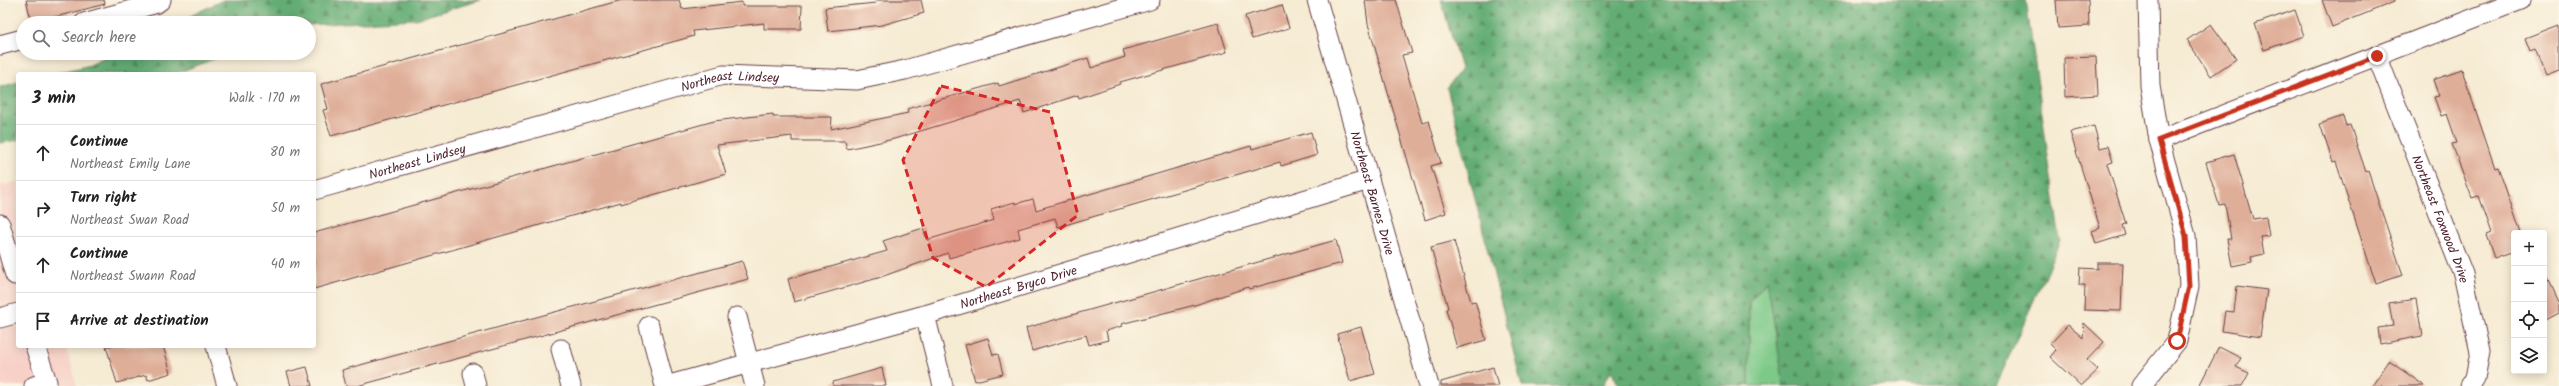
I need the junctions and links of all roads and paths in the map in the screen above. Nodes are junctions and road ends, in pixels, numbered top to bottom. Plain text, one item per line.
1 (161, 0) edge
2 (1150, 0) edge
3 (1317, 0) edge
4 (2148, 0) edge
5 (2521, 0) edge
6 (110, 16) edge
7 (16, 41) edge
8 (0, 45) edge
9 (2377, 56) junction
10 (2159, 140) junction
11 (1369, 180) junction
12 (316, 189) edge
13 (0, 224) edge
14 (15, 275) dead end
15 (16, 314) edge
16 (925, 315) junction
17 (737, 317) dead end
18 (0, 318) edge
19 (649, 326) dead end
20 (36, 348) edge
21 (217, 348) edge
22 (561, 349) dead end
23 (749, 363) junction
24 (34, 386) edge
25 (227, 386) edge
26 (571, 386) edge
27 (666, 386) edge
28 (756, 386) edge
29 (943, 386) edge
30 (1429, 386) edge
31 (2140, 386) edge
32 (2470, 386) edge

1 - 6 street
2 - 12 street, Northeast Lindsey
3 - 11 street, Northeast Barnes Drive
4 - 10 street
5 - 9 street
7 - 8 street
9 - 10 street
9 - 32 street, Northeast Foxwood Drive
10 - 31 street
11 - 16 street, Northeast Bryco Drive
11 - 30 street, Northeast Barnes Drive
13 - 14 street
15 - 18 street
16 - 23 street, Northeast Bryco Drive
16 - 29 street
17 - 23 street
19 - 27 street
20 - 24 street
21 - 25 street
22 - 26 street
23 - 27 street, Northeast Bryco Drive
23 - 28 street

